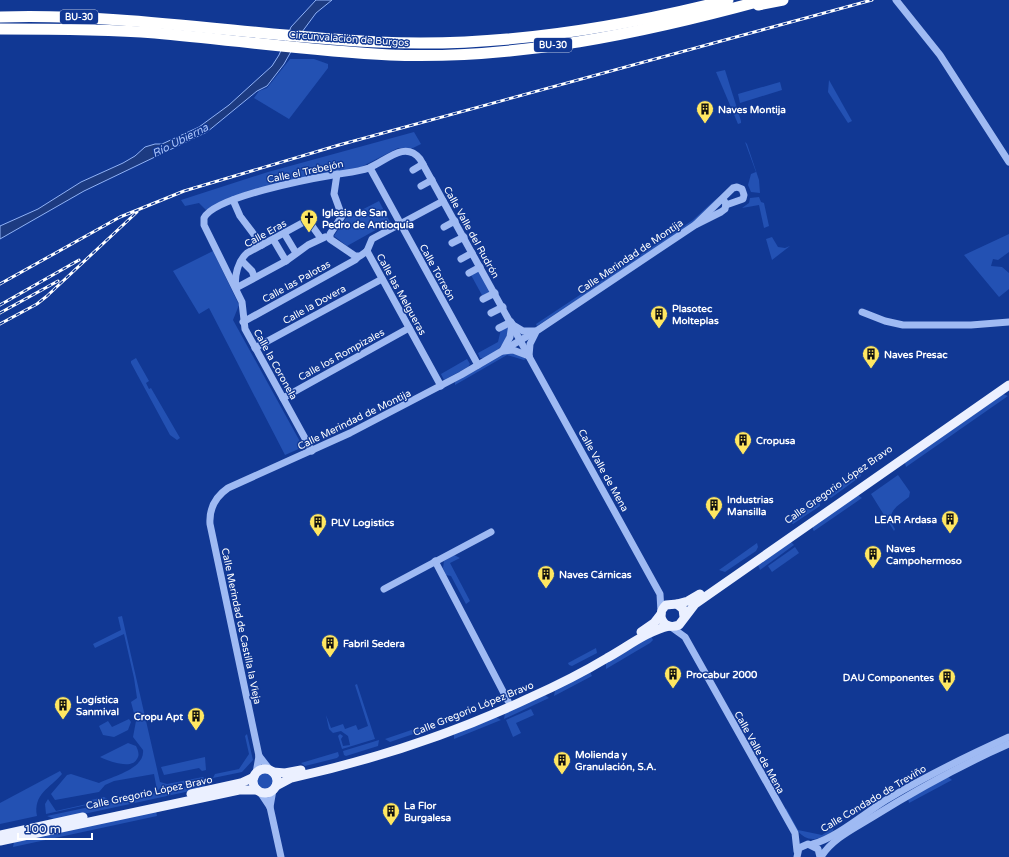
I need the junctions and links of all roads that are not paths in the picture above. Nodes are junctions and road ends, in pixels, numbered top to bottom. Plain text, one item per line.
1 (764, 0) edge
2 (783, 0) edge
3 (898, 2) edge
4 (730, 4) edge
5 (0, 18) edge
6 (155, 28) junction
7 (0, 29) edge
8 (413, 152) joint
9 (1009, 162) edge
10 (423, 164) junction
11 (370, 168) junction
12 (413, 170) dead end
13 (337, 174) junction
14 (432, 180) junction
15 (421, 186) dead end
16 (233, 200) junction
17 (444, 200) junction
18 (725, 202) dead end
19 (204, 218) joint
20 (455, 221) junction
21 (400, 224) junction
22 (444, 227) dead end
23 (284, 233) junction
24 (329, 236) junction
25 (320, 237) junction
26 (464, 237) junction
27 (273, 239) junction
28 (452, 243) dead end
29 (262, 245) junction
30 (367, 251) junction
31 (296, 253) junction
32 (472, 253) junction
33 (358, 257) junction
34 (461, 259) dead end
35 (286, 261) junction
36 (243, 262) dead end
37 (480, 267) junction
38 (469, 273) dead end
39 (254, 276) dead end
40 (382, 278) junction
41 (236, 288) junction
42 (494, 293) junction
43 (483, 299) dead end
44 (502, 307) junction
45 (862, 312) dead end
46 (491, 313) dead end
47 (243, 322) junction
48 (1009, 322) edge
49 (511, 323) junction
50 (409, 328) junction
51 (499, 328) dead end
52 (536, 331) junction
53 (520, 341) junction
54 (255, 348) junction
55 (502, 351) junction
56 (529, 356) junction
57 (478, 365) junction
58 (1009, 377) edge
59 (1009, 385) edge
60 (441, 386) junction
61 (282, 398) junction
62 (312, 451) junction
63 (214, 501) joint
64 (491, 532) dead end
65 (435, 561) junction
66 (384, 589) dead end
67 (660, 594) junction
68 (675, 604) junction
69 (661, 613) junction
70 (684, 618) junction
71 (670, 627) junction
72 (685, 637) junction
73 (508, 701) junction
74 (1009, 736) edge
75 (1009, 744) edge
76 (259, 756) junction
77 (271, 771) junction
78 (255, 775) junction
79 (274, 788) junction
80 (258, 791) junction
81 (270, 807) junction
82 (794, 833) junction
83 (0, 835) edge
84 (0, 841) edge
85 (810, 844) junction
86 (796, 855) edge
87 (281, 857) edge
88 (821, 857) edge

1 - 4 highway, Circunvalación de Burgos / BU-30
2 - 4 highway
3 - 9 street
4 - 6 highway, Circunvalación de Burgos / BU-30
4 - 6 highway, Circunvalación de Burgos / BU-30
5 - 6 highway, Circunvalación de Burgos / BU-30
6 - 7 highway, Circunvalación de Burgos / BU-30
8 - 10 street, Calle Valle del Rudrón
8 - 11 street, Calle el Trebejón
10 - 12 street
10 - 14 street, Calle Valle del Rudrón
11 - 13 street, Calle el Trebejón
11 - 21 street, Calle Torreón
13 - 16 street, Calle el Trebejón
13 - 24 street
14 - 15 street
14 - 17 street, Calle Valle del Rudrón
16 - 19 street, Calle el Trebejón
16 - 29 street
17 - 20 street, Calle Valle del Rudrón
17 - 21 street
18 - 52 street, Calle Merindad de Montija
19 - 41 street, Calle la Coronela
20 - 22 street
20 - 26 street, Calle Valle del Rudrón
21 - 30 street
21 - 57 street, Calle Torreón
23 - 25 street, Calle Eras
23 - 27 street, Calle Eras
23 - 31 street
24 - 25 street
24 - 33 street
25 - 31 street
26 - 28 street
26 - 32 street, Calle Valle del Rudrón
27 - 29 street, Calle Eras
27 - 35 street
29 - 41 street, Calle Eras
30 - 33 street, Calle las Melgueras
30 - 40 street, Calle las Melgueras
31 - 35 street
32 - 34 street
32 - 37 street, Calle Valle del Rudrón
33 - 47 street, Calle las Palotas
35 - 41 street
36 - 39 street
37 - 38 street
37 - 42 street, Calle Valle del Rudrón
40 - 50 street, Calle las Melgueras
40 - 54 street, Calle la Dovera
41 - 47 street, Calle la Coronela
42 - 43 street
42 - 44 street, Calle Valle del Rudrón
44 - 46 street
44 - 49 street, Calle Valle del Rudrón
45 - 48 street
47 - 54 street, Calle la Coronela
49 - 51 street
49 - 52 street
49 - 53 street, Calle Valle del Rudrón
49 - 55 street
50 - 60 street, Calle las Melgueras
50 - 61 street, Calle los Rompizales
52 - 53 street, Calle Merindad de Montija
52 - 56 street
53 - 55 street, Calle Merindad de Montija
53 - 56 street, Calle Valle de Mena
54 - 61 street, Calle la Coronela
55 - 56 street
55 - 57 street, Calle Merindad de Montija
56 - 67 street, Calle Valle de Mena
57 - 60 street, Calle Merindad de Montija
58 - 68 main road, Calle Gregorio López Bravo
59 - 70 main road, Calle Gregorio López Bravo
60 - 62 street, Calle Merindad de Montija
61 - 62 street, Calle la Coronela
62 - 63 street, Calle Merindad de Montija
63 - 76 street, Calle Merindad de Castilla la Vieja
64 - 65 street
65 - 66 street
65 - 73 street, Calle Gregorio López Bravo
67 - 68 street, Calle Valle de Mena
67 - 69 street, Calle Valle de Mena
68 - 69 main road
68 - 70 main road
69 - 71 main road
69 - 73 main road, Calle Gregorio López Bravo
70 - 71 main road
70 - 72 street, Calle Valle de Mena
71 - 72 street, Calle Valle de Mena
71 - 79 main road, Calle Gregorio López Bravo
72 - 82 street, Calle Valle de Mena
73 - 77 main road, Calle Gregorio López Bravo
74 - 85 street, Calle Condado de Treviño
75 - 88 street, Calle Condado de Treviño
76 - 77 street, Calle Merindad de Castilla la Vieja
76 - 78 street, Calle Merindad de Castilla la Vieja
77 - 78 main road
77 - 79 main road
78 - 80 main road
78 - 83 main road, Calle Gregorio López Bravo
79 - 80 main road
79 - 81 street
80 - 81 street
80 - 84 main road, Calle Gregorio López Bravo
81 - 87 street
82 - 85 street, Calle Valle de Mena
82 - 86 street, Calle Valle de Mena
85 - 86 street, Calle Condado de Treviño
85 - 88 street

